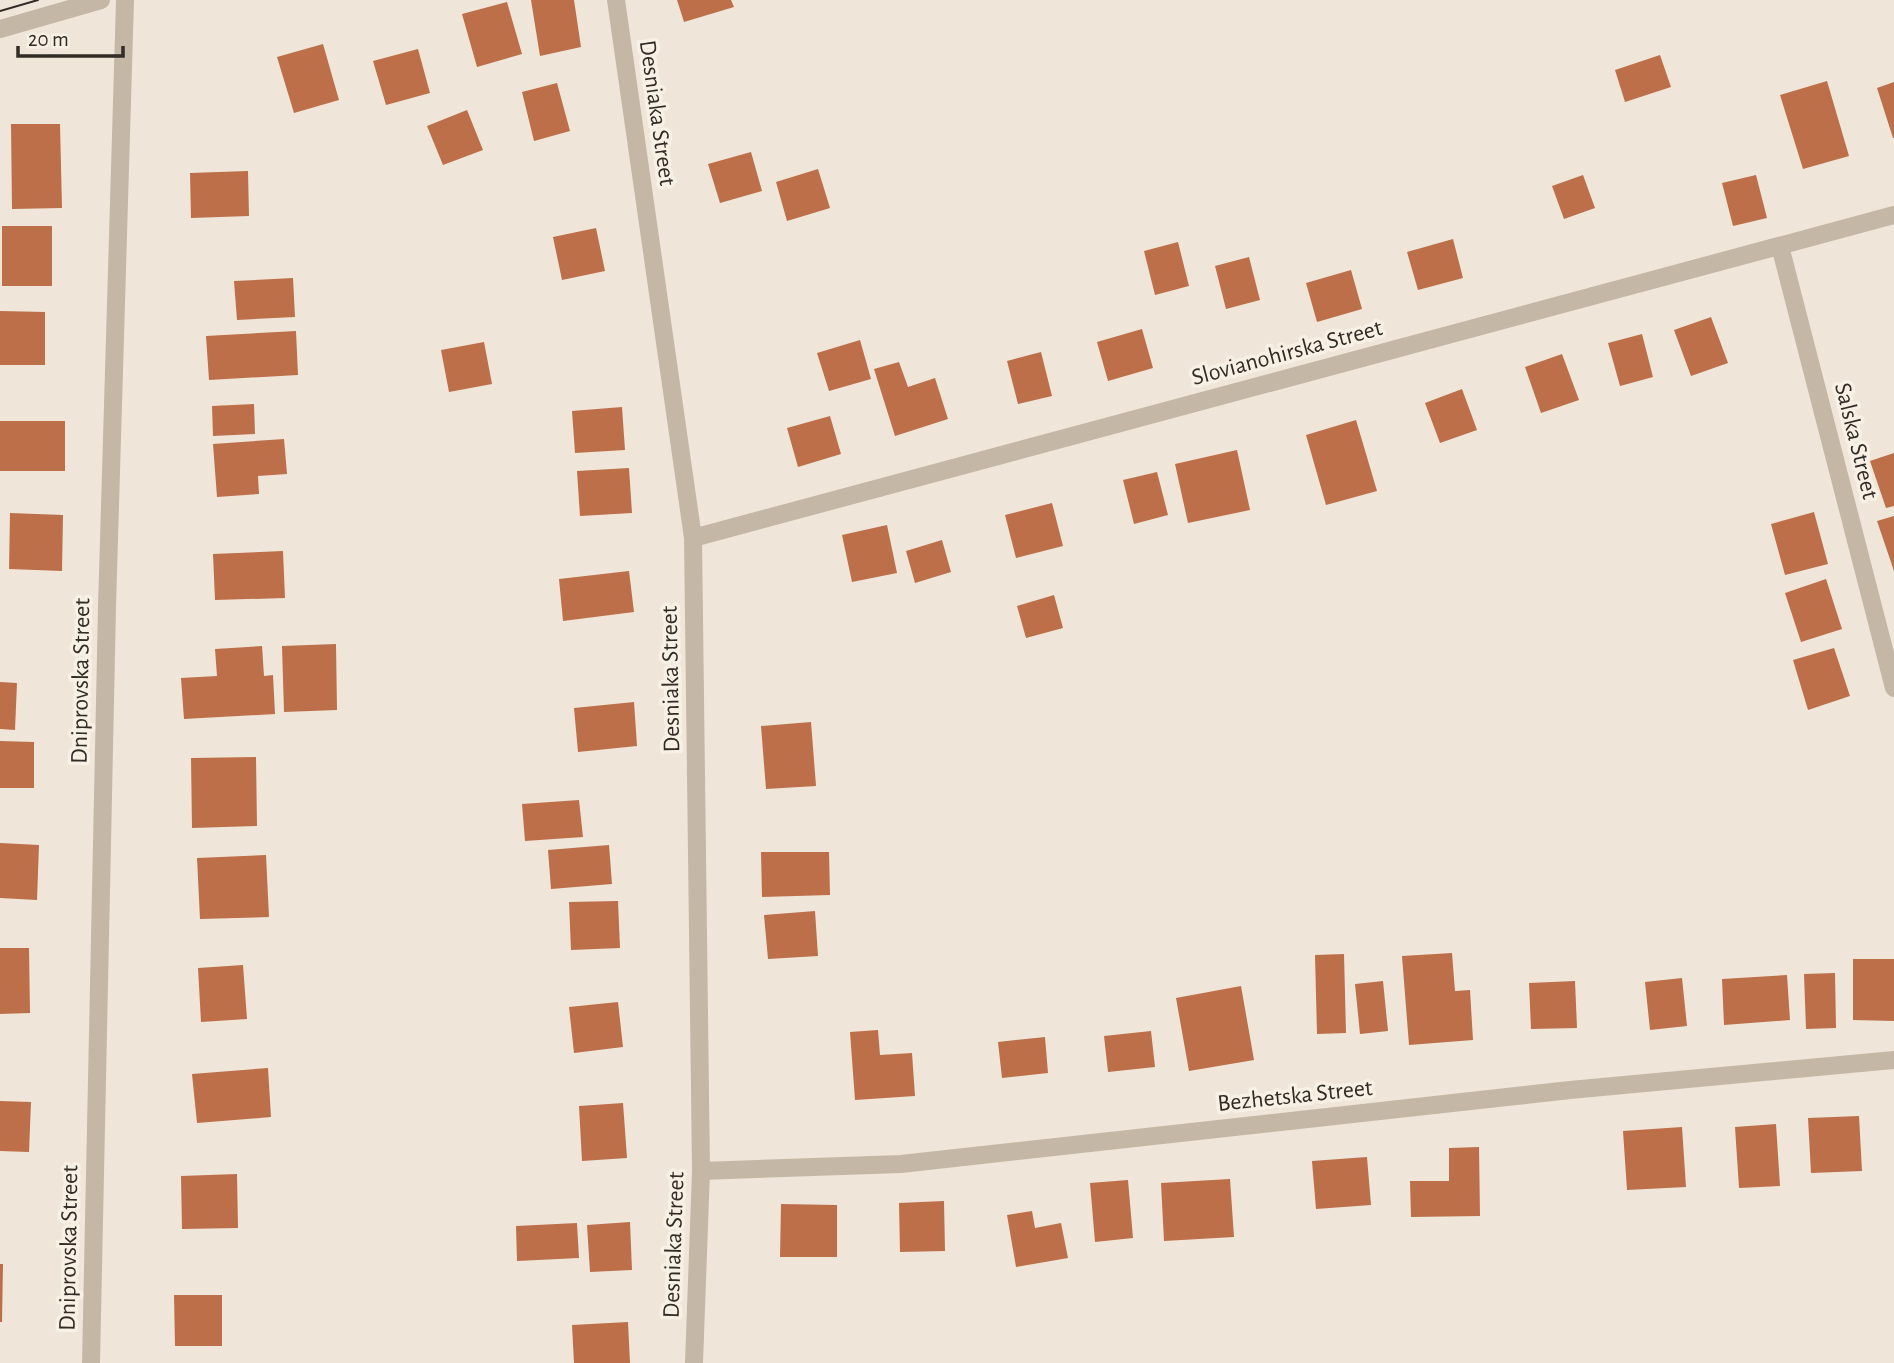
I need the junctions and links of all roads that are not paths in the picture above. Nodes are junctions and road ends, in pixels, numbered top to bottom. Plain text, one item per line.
1 (102, 0) edge
2 (125, 0) edge
3 (616, 0) edge
4 (1, 23) edge
5 (1894, 215) edge
6 (1780, 246) junction
7 (694, 538) junction
8 (1894, 688) edge
9 (1894, 1060) edge
10 (701, 1171) junction
11 (91, 1363) edge
12 (694, 1363) edge

1 - 4 street
2 - 11 street, Dniprovska Street
3 - 7 street, Desniaka Street
5 - 6 street, Slovianohirska Street
6 - 7 street, Slovianohirska Street
6 - 8 street, Salska Street
7 - 10 street, Desniaka Street
9 - 10 street, Bezhetska Street
10 - 12 street, Desniaka Street

